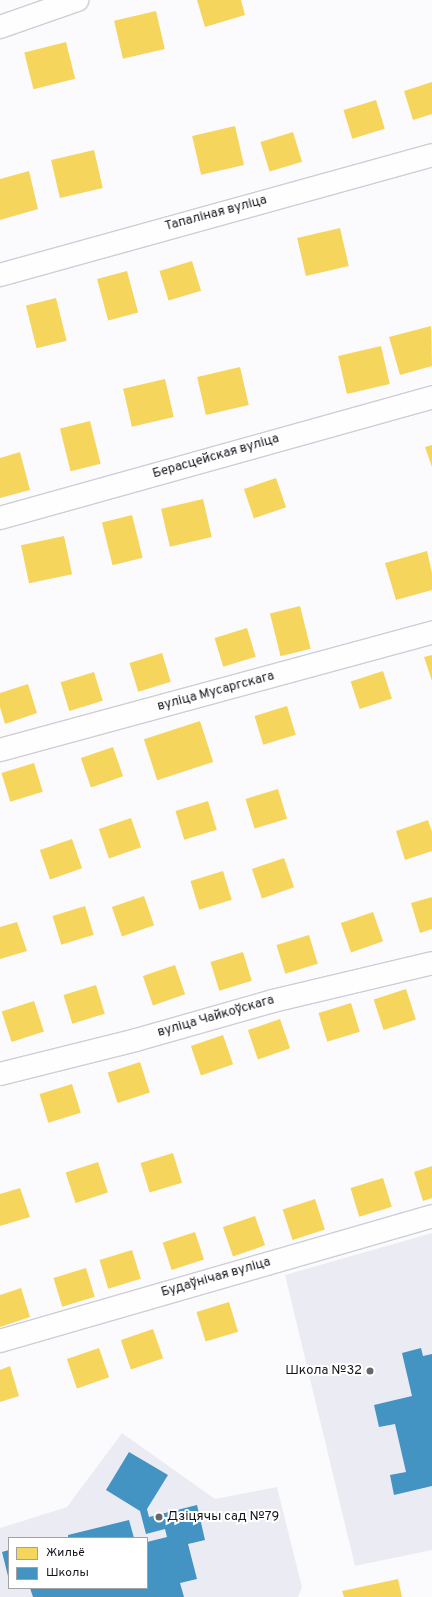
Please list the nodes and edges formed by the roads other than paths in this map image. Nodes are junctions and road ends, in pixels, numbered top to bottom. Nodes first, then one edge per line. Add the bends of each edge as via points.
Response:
1 (77, 0) edge
2 (0, 26) edge
3 (432, 155) edge
4 (0, 275) edge
5 (432, 397) edge
6 (0, 518) edge
7 (432, 633) edge
8 (0, 750) edge
9 (432, 963) edge
10 (0, 1074) edge
11 (432, 1216) edge
12 (0, 1341) edge

1 - 2 street
3 - 4 street, Тапаліная вуліца
5 - 6 street, Берасцейская вуліца
7 - 8 street, вуліца Мусаргскага
9 - 10 street, вуліца Чайкоўскага via 273,1001 136,1040
11 - 12 street, Будаўнічая вуліца

